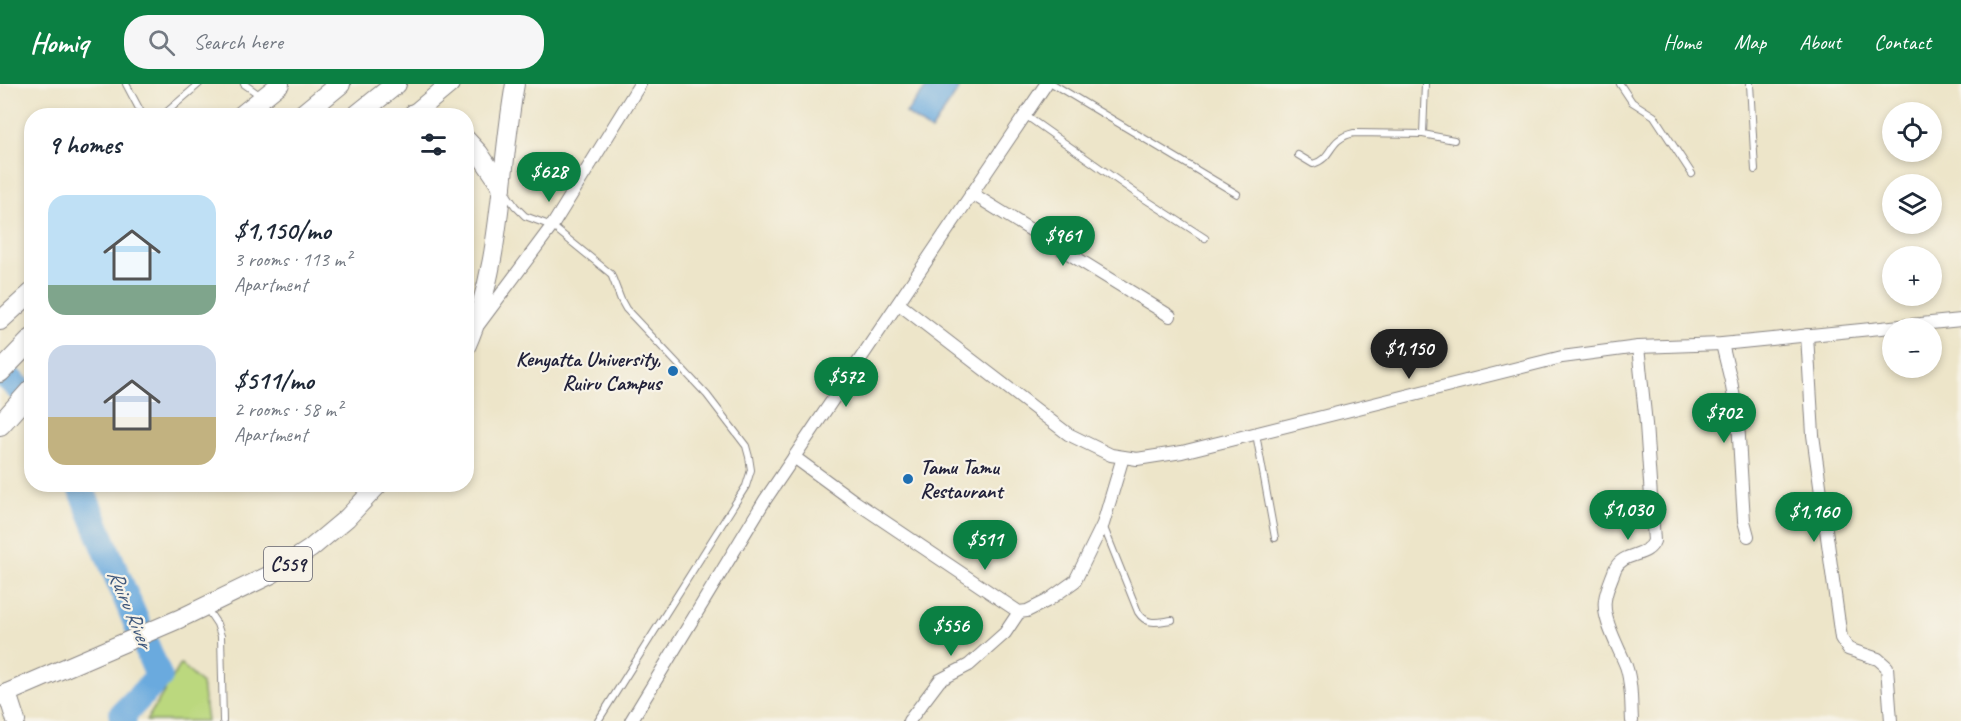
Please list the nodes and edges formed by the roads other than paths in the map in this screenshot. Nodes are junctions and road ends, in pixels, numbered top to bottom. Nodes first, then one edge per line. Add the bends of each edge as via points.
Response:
1 (126, 84) edge
2 (199, 84) edge
3 (244, 84) edge
4 (280, 84) edge
5 (340, 84) edge
6 (396, 84) edge
7 (450, 84) edge
8 (515, 84) edge
9 (640, 84) edge
10 (1046, 84) edge
11 (1053, 84) edge
12 (1425, 84) edge
13 (1620, 84) edge
14 (1750, 84) edge
15 (263, 98) junction
16 (139, 108) edge
17 (171, 108) edge
18 (250, 108) edge
19 (311, 108) edge
20 (366, 108) edge
21 (424, 108) edge
22 (1024, 114) junction
23 (1423, 135) junction
24 (1454, 140) dead end
25 (474, 148) edge
26 (1298, 155) dead end
27 (1755, 170) dead end
28 (1692, 174) dead end
29 (502, 187) junction
30 (971, 193) junction
31 (1237, 194) dead end
32 (552, 226) junction
33 (1205, 238) dead end
34 (24, 299) edge
35 (899, 304) junction
36 (1170, 316) dead end
37 (1961, 320) edge
38 (0, 321) edge
39 (474, 329) edge
40 (474, 334) edge
41 (1807, 335) junction
42 (1722, 344) junction
43 (24, 347) edge
44 (1638, 347) junction
45 (0, 372) edge
46 (24, 398) edge
47 (4, 420) edge
48 (1256, 434) junction
49 (794, 457) junction
50 (1123, 457) junction
51 (371, 492) edge
52 (1103, 524) junction
53 (1748, 536) dead end
54 (1275, 538) dead end
55 (206, 606) junction
56 (1019, 612) junction
57 (1172, 620) dead end
58 (4, 695) edge
59 (16, 721) edge
60 (223, 721) edge
61 (598, 721) edge
62 (631, 721) edge
63 (909, 721) edge
64 (1632, 721) edge
65 (1891, 721) edge

1 - 16 lane
2 - 17 lane
3 - 15 lane
4 - 15 main road
5 - 19 highway
6 - 20 highway
7 - 21 main road
8 - 29 main road
9 - 32 street
10 - 22 street
11 - 31 lane
12 - 23 lane
13 - 28 lane via 1632,102 1654,116
14 - 27 lane
15 - 18 main road
22 - 30 street
22 - 33 lane
23 - 24 lane
23 - 26 lane via 1354,133 1343,135 1320,162 1313,164
25 - 29 main road
29 - 32 lane via 525,216
29 - 39 main road via 491,270
30 - 35 street
30 - 36 street
32 - 40 street
32 - 61 lane via 611,274 626,309 732,426 746,446 751,470 746,486
34 - 38 main road
35 - 49 street
35 - 50 street via 1068,434
37 - 41 street
41 - 42 street
41 - 65 street via 1814,435 1841,638 1848,649 1878,659 1887,667
42 - 44 street
42 - 53 street via 1738,421
43 - 45 highway
44 - 48 street via 1562,357
44 - 64 street via 1654,541 1647,551 1631,555 1616,566 1605,600 1626,667
46 - 47 highway
48 - 50 street via 1182,452 1137,459
48 - 54 lane
49 - 56 street
49 - 62 street
50 - 52 street
51 - 55 main road, C559 via 310,549 273,574
52 - 56 street via 1075,581 1047,601
52 - 57 lane via 1143,620
55 - 58 main road, C559
55 - 60 lane via 221,636
56 - 63 street via 1005,633 969,665 940,680
58 - 59 main road

